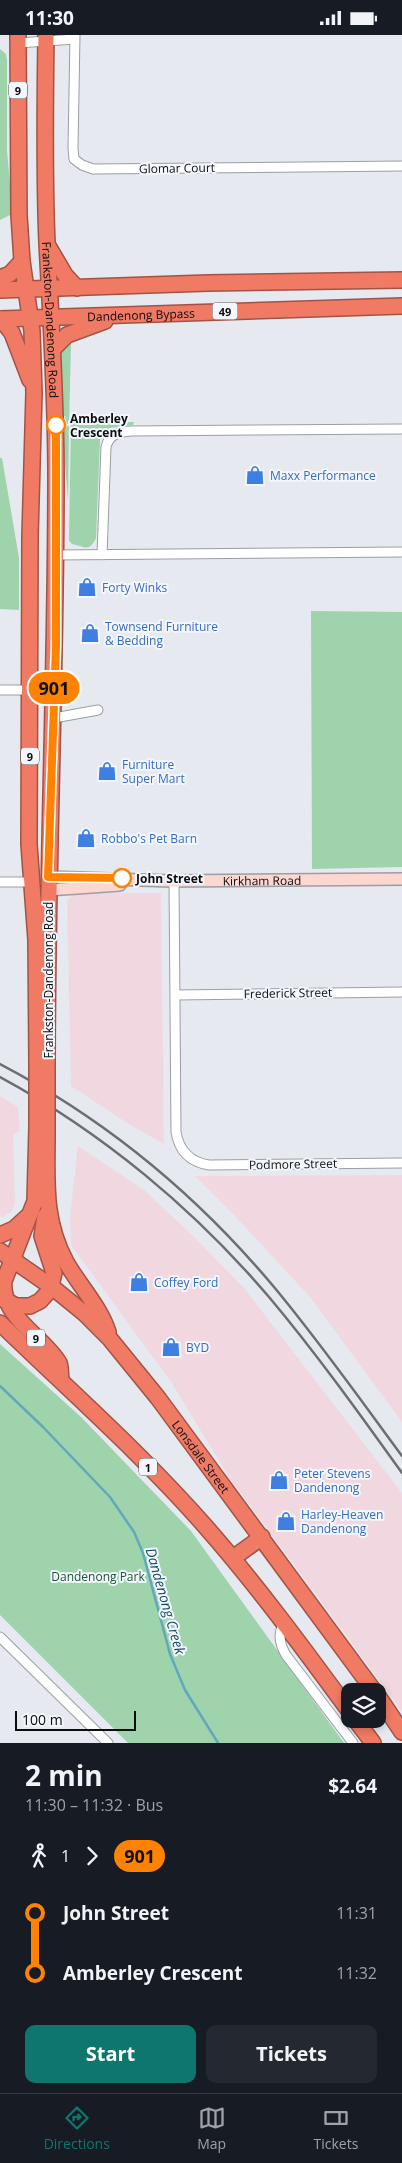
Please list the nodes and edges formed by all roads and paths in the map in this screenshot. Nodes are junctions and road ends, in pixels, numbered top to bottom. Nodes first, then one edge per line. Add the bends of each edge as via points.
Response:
1 (45, 37) edge
2 (75, 37) edge
3 (22, 38) edge
4 (402, 166) edge
5 (47, 244) junction
6 (22, 261) junction
7 (0, 278) edge
8 (402, 280) edge
9 (77, 288) junction
10 (26, 289) junction
11 (50, 289) junction
12 (0, 290) edge
13 (402, 307) edge
14 (116, 317) junction
15 (0, 319) edge
16 (30, 319) junction
17 (52, 319) junction
18 (53, 349) junction
19 (34, 393) junction
20 (402, 429) edge
21 (402, 552) edge
22 (30, 555) junction
23 (56, 555) junction
24 (102, 555) junction
25 (0, 690) edge
26 (30, 691) junction
27 (54, 691) junction
28 (98, 710) dead end
29 (54, 718) junction
30 (402, 879) edge
31 (172, 881) junction
32 (0, 882) edge
33 (31, 882) junction
34 (48, 883) junction
35 (402, 992) edge
36 (174, 995) junction
37 (42, 1065) junction
38 (42, 1130) junction
39 (402, 1163) edge
40 (47, 1202) junction
41 (32, 1212) junction
42 (0, 1235) edge
43 (0, 1251) edge
44 (13, 1259) junction
45 (52, 1287) junction
46 (2, 1299) edge
47 (0, 1323) edge
48 (110, 1339) junction
49 (60, 1379) junction
50 (262, 1537) junction
51 (233, 1558) junction
52 (284, 1622) junction
53 (0, 1637) edge
54 (368, 1683) edge
55 (341, 1700) edge
56 (386, 1708) edge
57 (362, 1728) edge
58 (402, 1732) edge
59 (108, 1743) edge
60 (353, 1743) edge
61 (373, 1743) edge

1 - 2 street
1 - 3 street
1 - 3 street
1 - 5 highway, Frankston-Dandenong Road / 9
2 - 4 street, Glomar Court via 73,148 74,159 82,165 93,169
3 - 6 highway, Frankston-Dandenong Road / 9 via 18,184
5 - 9 highway via 65,275
5 - 11 highway, Frankston-Dandenong Road / 9
6 - 7 highway
6 - 10 highway, Frankston-Dandenong Road / 9
8 - 9 highway
9 - 11 highway
10 - 11 highway
10 - 12 highway
10 - 16 highway, Frankston-Dandenong Road / 9
11 - 17 highway, Frankston-Dandenong Road / 9
13 - 14 highway, Dandenong Bypass / 49 via 214,311
14 - 17 highway, Dandenong Bypass / 49
14 - 18 highway via 67,335
15 - 16 highway, Dandenong Bypass / 49
15 - 19 highway via 12,333
16 - 17 highway, Dandenong Bypass / 49
16 - 19 highway, Frankston-Dandenong Road / 9
17 - 18 highway, Frankston-Dandenong Road / 9
18 - 23 highway, Frankston-Dandenong Road / 9
19 - 22 highway, Frankston-Dandenong Road / 9
20 - 24 street via 118,433 106,447
21 - 24 street
22 - 23 highway
22 - 26 highway, Frankston-Dandenong Road / 9
23 - 24 street
23 - 27 highway, Frankston-Dandenong Road / 9
25 - 26 street
26 - 27 highway
26 - 33 highway, Frankston-Dandenong Road / 9
27 - 29 highway, Frankston-Dandenong Road / 9
28 - 29 street
29 - 34 highway, Frankston-Dandenong Road / 9
30 - 31 street, Kirkham Road
31 - 34 street, Kirkham Road
31 - 36 street
32 - 33 street, Kirkham Road
33 - 34 highway, Kirkham Road
33 - 37 highway, Frankston-Dandenong Road / 9
34 - 37 highway, Frankston-Dandenong Road / 9
35 - 36 street, Frederick Street
36 - 39 street, Podmore Street via 176,1132 179,1146 187,1156 209,1165
37 - 38 highway, Frankston-Dandenong Road / 9, bridge
38 - 40 highway, Frankston-Dandenong Road / 9
38 - 41 highway, Frankston-Dandenong Road / 9
40 - 45 highway via 42,1233 54,1271
40 - 48 highway, Frankston-Dandenong Road / 9 via 50,1225 59,1248 104,1320
41 - 42 highway via 18,1227
41 - 44 highway, Frankston-Dandenong Road / 9
43 - 44 highway, Lonsdale Street
44 - 45 highway, Lonsdale Street
44 - 46 highway, 9 via 3,1284
45 - 46 highway via 34,1305 18,1306
45 - 48 highway, Lonsdale Street
46 - 49 highway, 9 via 60,1364
47 - 49 highway, 1
48 - 50 highway, Lonsdale Street
49 - 51 highway, 1 via 173,1492
50 - 51 highway
50 - 54 highway, Lonsdale Street
51 - 52 highway, 1
52 - 55 highway, 1
52 - 60 street via 279,1631 279,1642 286,1655
53 - 59 street
56 - 58 highway
57 - 61 highway

